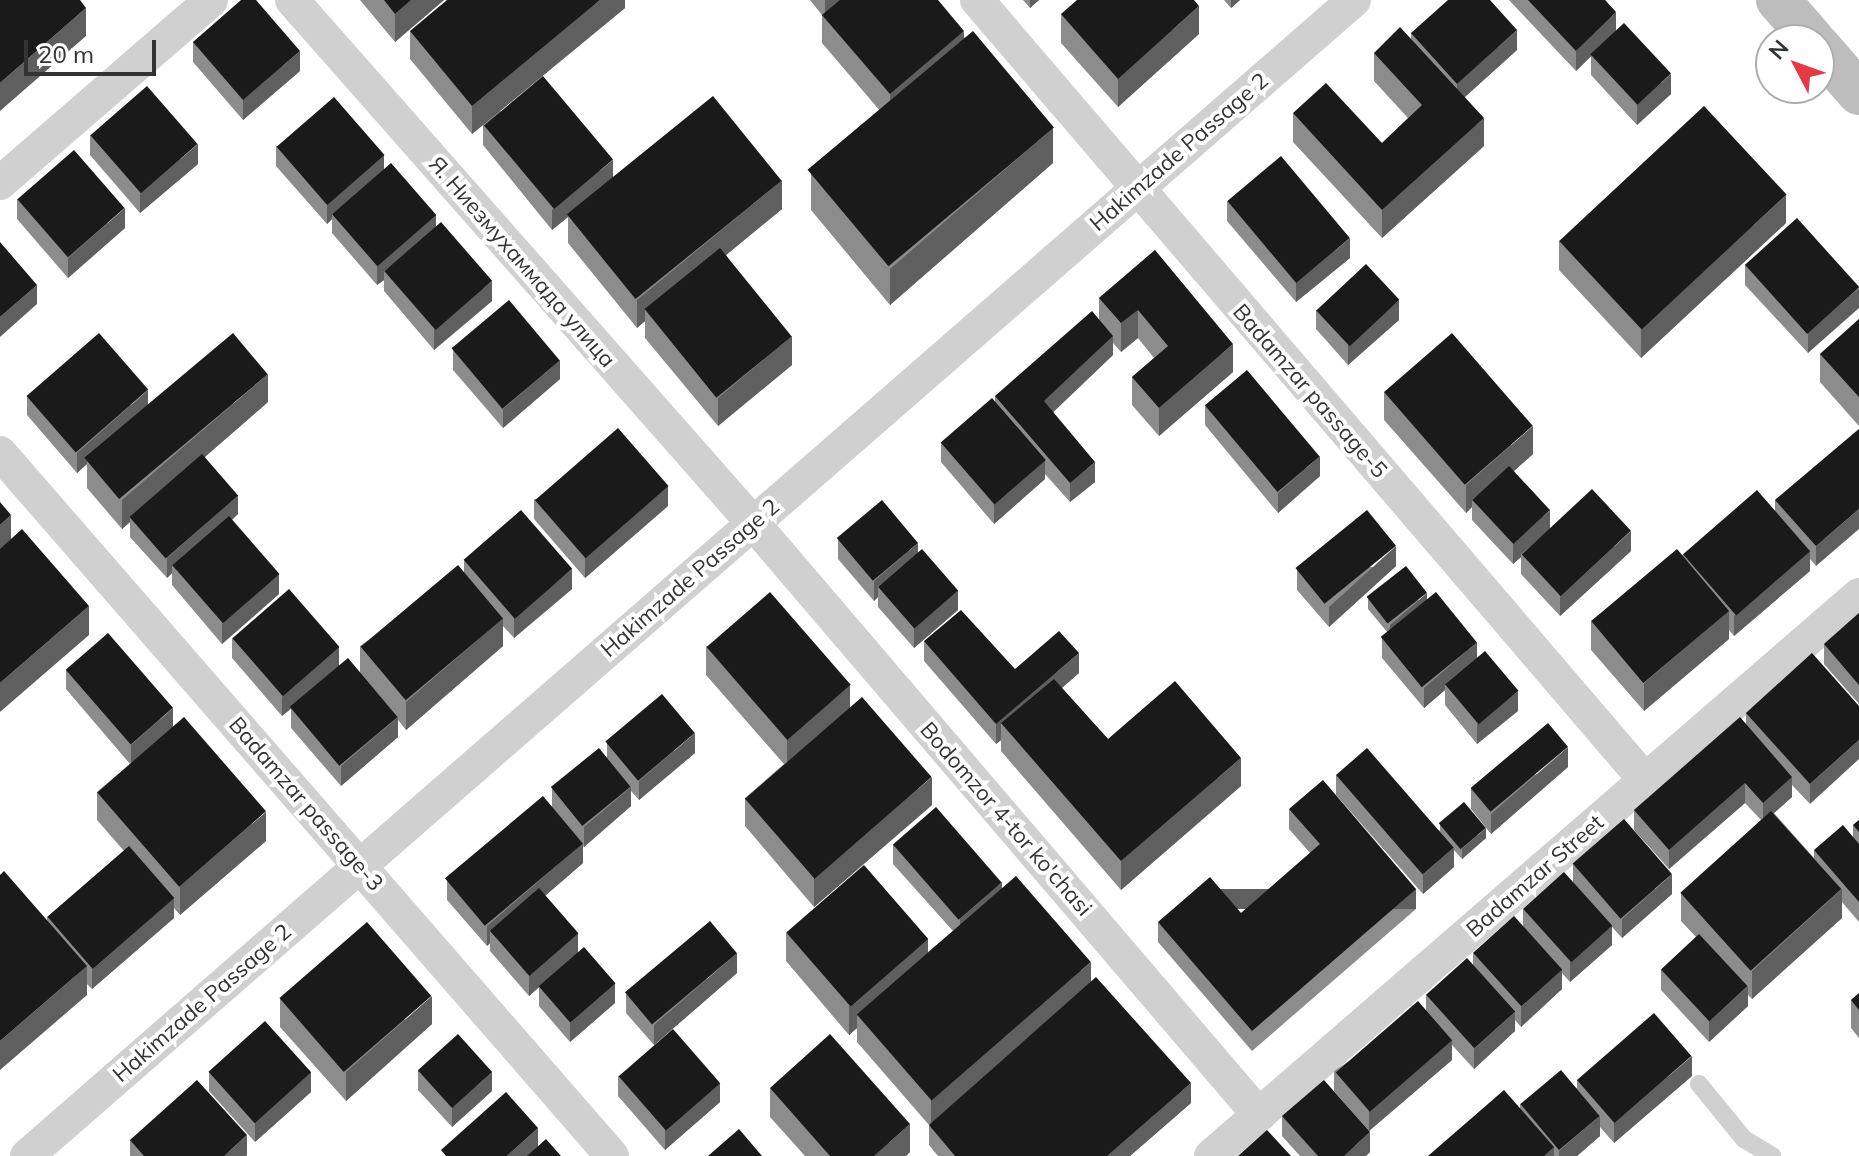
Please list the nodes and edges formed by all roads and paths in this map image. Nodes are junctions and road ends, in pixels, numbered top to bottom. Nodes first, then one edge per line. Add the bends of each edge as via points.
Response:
1 (211, 0) edge
2 (292, 0) edge
3 (977, 0) edge
4 (1354, 0) edge
5 (1778, 0) edge
6 (1799, 24) edge
7 (1835, 65) edge
8 (1859, 93) edge
9 (0, 183) edge
10 (1137, 189) junction
11 (0, 453) edge
12 (753, 523) junction
13 (1859, 595) edge
14 (1645, 780) junction
15 (360, 866) junction
16 (1699, 1084) dead end
17 (1259, 1115) junction
18 (27, 1156) edge
19 (612, 1156) edge
20 (1211, 1156) edge
21 (1772, 1156) edge

1 - 9 street
2 - 12 street, Я. Ниезмухаммада улица
3 - 10 street, Badamzar passage-5
4 - 10 street, Hakimzade Passage 2
5 - 6 street
7 - 8 street
10 - 12 street, Hakimzade Passage 2
10 - 14 street, Badamzar passage-5
11 - 15 street, Badamzar passage-3
12 - 15 street, Hakimzade Passage 2
12 - 17 street, Bodomzor 4-tor ko'chasi
13 - 14 street, Badamzar Street
14 - 17 street, Badamzar Street
15 - 18 street, Hakimzade Passage 2
15 - 19 street, Badamzar passage-3
16 - 21 lane via 1744,1139
17 - 20 street, Badamzar Street

